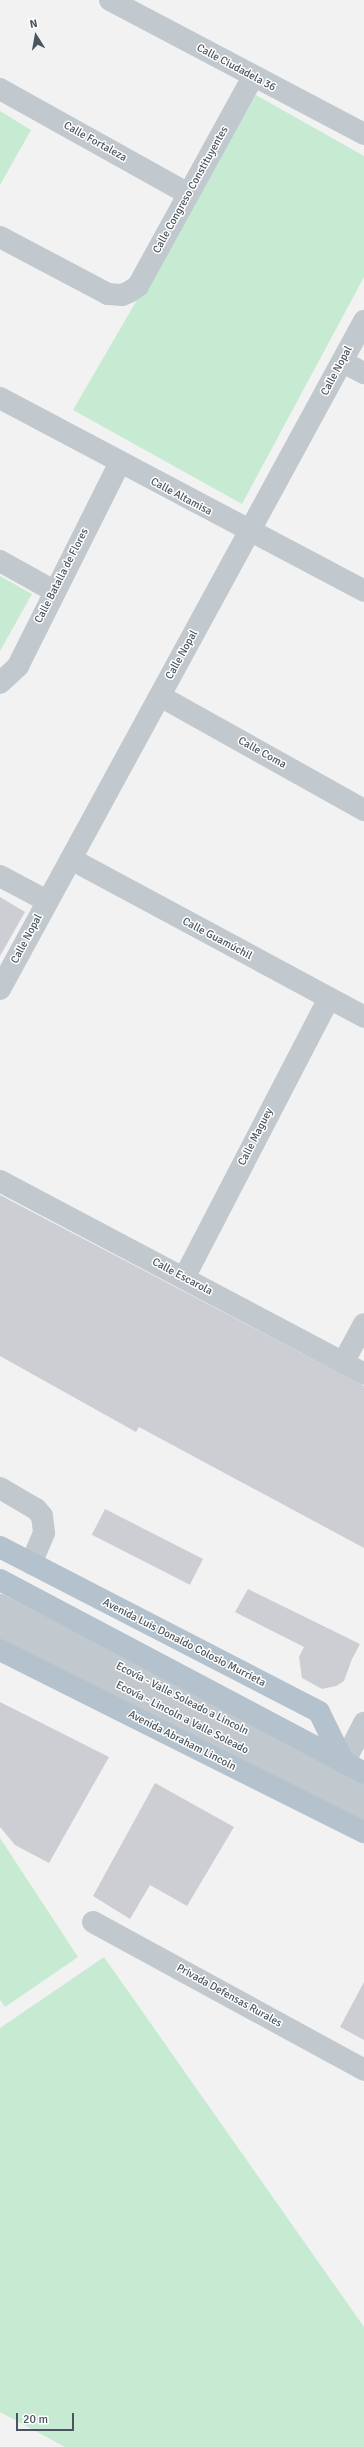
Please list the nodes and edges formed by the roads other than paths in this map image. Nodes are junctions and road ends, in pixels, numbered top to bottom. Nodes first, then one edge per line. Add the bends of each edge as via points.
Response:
1 (110, 0) edge
2 (253, 77) junction
3 (0, 89) edge
4 (364, 134) edge
5 (189, 194) junction
6 (0, 237) edge
7 (364, 320) edge
8 (342, 362) junction
9 (364, 373) edge
10 (0, 398) edge
11 (119, 464) junction
12 (249, 532) junction
13 (0, 561) edge
14 (54, 591) junction
15 (364, 592) edge
16 (0, 683) edge
17 (160, 696) junction
18 (364, 810) edge
19 (71, 859) junction
20 (0, 876) edge
21 (47, 901) junction
22 (0, 989) edge
23 (329, 998) junction
24 (364, 1017) edge
25 (0, 1181) edge
26 (184, 1278) junction
27 (364, 1324) edge
28 (343, 1363) junction
29 (364, 1374) edge
30 (0, 1488) edge
31 (0, 1547) edge
32 (30, 1563) junction
33 (0, 1580) edge
34 (72, 1585) junction
35 (0, 1605) edge
36 (0, 1626) edge
37 (108, 1637) junction
38 (0, 1650) edge
39 (364, 1724) edge
40 (344, 1763) junction
41 (364, 1773) edge
42 (364, 1793) edge
43 (364, 1810) edge
44 (364, 1832) edge
45 (93, 1922) dead end
46 (364, 2070) edge

1 - 2 street, Calle Ciudadela 36
2 - 4 street, Calle Ciudadela 36
2 - 5 street, Calle Congreso Constituyentes
3 - 5 street, Calle Fortaleza
5 - 6 street, Calle Congreso Constituyentes via 138,286 122,295 108,294
7 - 8 street, Calle Nopal
8 - 9 street
8 - 12 street, Calle Nopal
10 - 11 street, Calle Altamisa
11 - 12 street, Calle Altamisa
11 - 14 street, Calle Batalla de Flores
12 - 15 street, Calle Altamisa
12 - 17 street, Calle Nopal
13 - 14 street
14 - 16 street, Calle Batalla de Flores via 18,666
17 - 18 street, Calle Coma
17 - 19 street, Calle Nopal
19 - 21 street, Calle Nopal
19 - 23 street, Calle Guamúchil via 194,928
20 - 21 street
21 - 22 street, Calle Nopal
23 - 24 street, Calle Guamúchil
23 - 26 street, Calle Maguey
25 - 26 street, Calle Escarola
26 - 28 street, Calle Escarola
27 - 28 street
28 - 29 street, Calle Escarola
30 - 32 street via 36,1509 42,1516 44,1533
31 - 32 main road, Avenida Luis Donaldo Colosio Murrieta
32 - 34 main road, Avenida Luis Donaldo Colosio Murrieta
33 - 37 main road
34 - 37 main road
34 - 40 main road, Avenida Luis Donaldo Colosio Murrieta via 319,1712
35 - 42 street, Ecovía - Valle Soleado a Lincoln
36 - 43 street, Ecovía - Lincoln a Valle Soleado
37 - 40 main road
38 - 44 main road, Avenida Abraham Lincoln
39 - 40 street
40 - 41 main road
45 - 46 street, Privada Defensas Rurales

